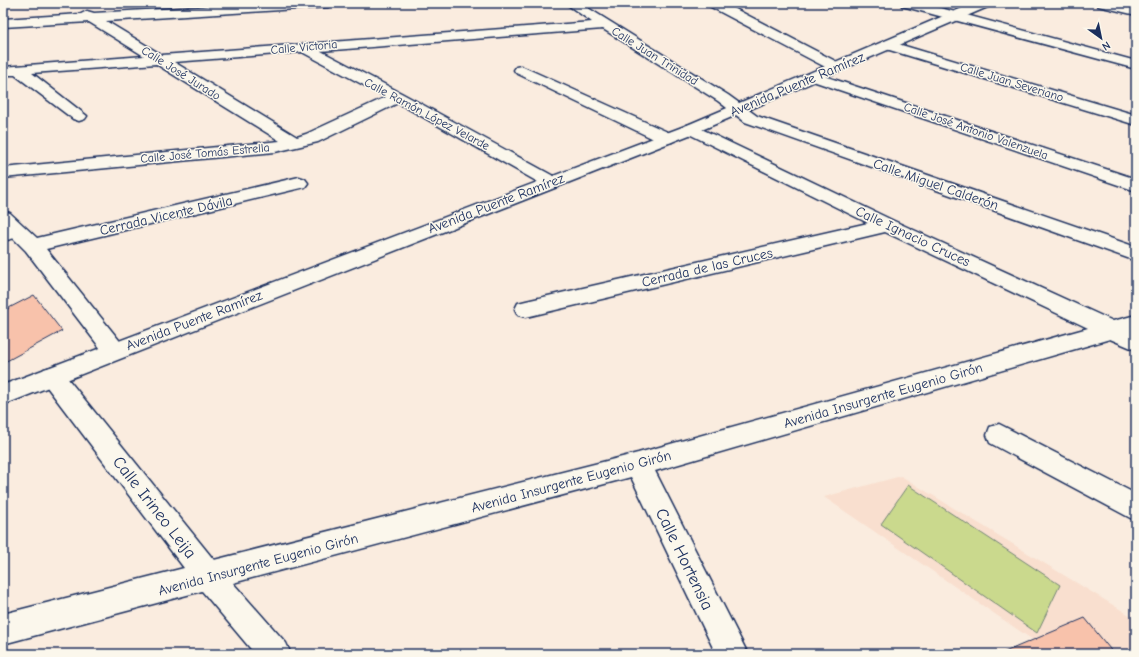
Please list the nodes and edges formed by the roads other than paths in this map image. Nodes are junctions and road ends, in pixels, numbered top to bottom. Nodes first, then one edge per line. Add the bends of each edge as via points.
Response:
1 (66, 3) edge
2 (328, 3) edge
3 (571, 3) edge
4 (714, 3) edge
5 (907, 3) edge
6 (985, 3) edge
7 (1103, 3) edge
8 (1136, 11) edge
9 (956, 16) junction
10 (90, 17) junction
11 (3, 22) edge
12 (605, 25) junction
13 (888, 45) junction
14 (302, 47) junction
15 (158, 60) junction
16 (1136, 65) edge
17 (836, 67) junction
18 (10, 70) edge
19 (521, 70) dead end
20 (815, 77) junction
21 (398, 97) junction
22 (738, 110) junction
23 (79, 116) dead end
24 (1136, 120) edge
25 (691, 129) junction
26 (666, 138) junction
27 (296, 143) junction
28 (3, 173) edge
29 (551, 182) junction
30 (299, 183) dead end
31 (1136, 185) edge
32 (3, 217) edge
33 (887, 225) junction
34 (19, 239) edge
35 (1136, 254) edge
36 (526, 309) dead end
37 (1124, 326) edge
38 (1136, 341) edge
39 (115, 351) junction
40 (52, 376) junction
41 (3, 395) edge
42 (999, 435) dead end
43 (638, 464) junction
44 (1136, 508) edge
45 (209, 577) junction
46 (3, 629) edge
47 (275, 654) edge
48 (732, 654) edge

1 - 10 street, Calle José Jurado
2 - 10 street
3 - 12 street, Calle Juan Trinidad
4 - 17 street
5 - 9 street
6 - 9 street, Avenida Puente Ramírez
7 - 8 street
9 - 13 street, Avenida Puente Ramírez
9 - 16 street
10 - 11 street
10 - 15 street, Calle José Jurado
12 - 14 street, Calle Victoria
12 - 22 street, Calle Juan Trinidad
13 - 17 street, Avenida Puente Ramírez
13 - 24 street, Calle Juan Severiano
14 - 15 street, Calle Victoria
14 - 21 street, Calle Ramón López Velarde
15 - 18 street, Calle Victoria
15 - 27 street, Calle José Jurado
17 - 20 street, Avenida Puente Ramírez
18 - 23 street
19 - 26 street
20 - 22 street, Avenida Puente Ramírez
20 - 31 street, Calle José Antonio Valenzuela
21 - 27 street, Calle José Tomás Estrella via 312,138
21 - 29 street, Calle Ramón López Velarde
22 - 25 street, Avenida Puente Ramírez
22 - 35 street, Calle Miguel Calderón via 750,119
25 - 26 street, Avenida Puente Ramírez
25 - 33 street, Calle Ignacio Cruces
26 - 29 street, Avenida Puente Ramírez
27 - 28 street, Calle José Tomás Estrella
29 - 39 street, Avenida Puente Ramírez
30 - 34 street, Cerrada Vicente Dávila
32 - 34 street
33 - 36 street, Cerrada de las Cruces
33 - 37 street, Calle Ignacio Cruces
34 - 39 street
37 - 38 street, Calle Ignacio Cruces
37 - 43 street, Avenida Insurgente Eugenio Girón
39 - 40 street, Avenida Puente Ramírez
40 - 41 street, Avenida Puente Ramírez
40 - 45 street, Calle Irineo Leija
42 - 44 street
43 - 45 street, Avenida Insurgente Eugenio Girón
43 - 48 street, Calle Hortensia
45 - 46 street, Avenida Insurgente Eugenio Girón
45 - 47 street, Calle Irineo Leija

